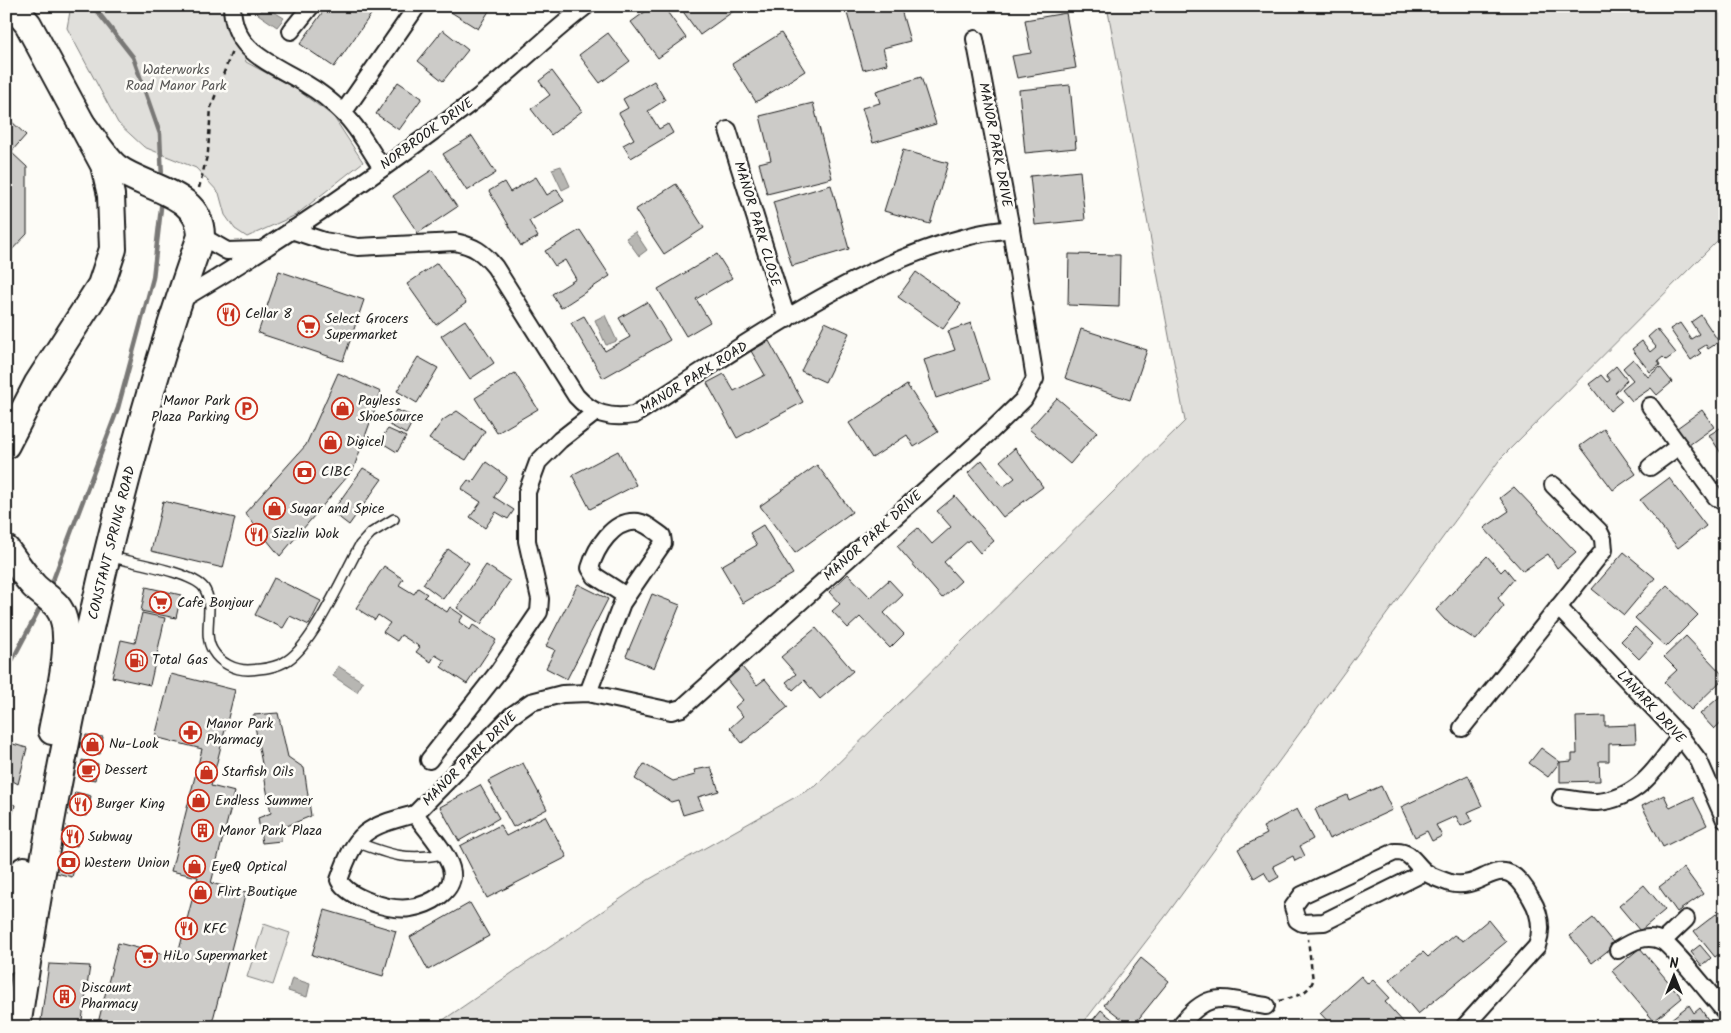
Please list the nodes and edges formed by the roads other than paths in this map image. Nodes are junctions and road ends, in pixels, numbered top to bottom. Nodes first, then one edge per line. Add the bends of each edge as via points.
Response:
1 (13, 6) edge
2 (232, 6) edge
3 (311, 6) edge
4 (417, 6) edge
5 (586, 6) edge
6 (291, 31) dead end
7 (975, 39) dead end
8 (343, 113) junction
9 (82, 122) junction
10 (728, 130) dead end
11 (382, 168) junction
12 (163, 192) junction
13 (1011, 229) junction
14 (291, 230) junction
15 (201, 236) junction
16 (113, 249) junction
17 (259, 250) junction
18 (179, 301) junction
19 (787, 319) junction
20 (147, 404) junction
21 (1650, 406) dead end
22 (596, 412) junction
23 (6, 444) edge
24 (1679, 446) junction
25 (1650, 467) dead end
26 (1553, 485) dead end
27 (1725, 503) edge
28 (394, 519) dead end
29 (7, 552) edge
30 (108, 556) junction
31 (626, 596) junction
32 (47, 598) junction
33 (1558, 607) junction
34 (588, 693) junction
35 (1462, 728) dead end
36 (1680, 736) junction
37 (429, 760) dead end
38 (1561, 798) dead end
39 (415, 814) junction
40 (1725, 820) edge
41 (356, 842) junction
42 (443, 854) junction
43 (1425, 872) junction
44 (1686, 919) dead end
45 (1663, 941) junction
46 (1618, 950) dead end
47 (6, 960) edge
48 (1266, 1006) road end
49 (1725, 1012) edge
50 (18, 1027) edge
51 (1179, 1027) edge
52 (1464, 1027) edge

1 - 9 main road via 28,24
2 - 8 street via 232,18 241,39 253,54 308,85
3 - 6 street
4 - 8 street
5 - 11 street, NORBROOK DRIVE via 469,105
7 - 13 street, MANOR PARK DRIVE
8 - 11 street
9 - 12 main road via 116,167
9 - 16 main road via 104,164 108,179
10 - 19 street, MANOR PARK CLOSE
11 - 14 street, NORBROOK DRIVE
12 - 15 main road via 201,225
12 - 16 main road via 132,184
13 - 19 street, MANOR PARK ROAD via 971,235 935,246 868,274
13 - 34 street, MANOR PARK DRIVE via 1036,379 1024,399 682,708 671,711
14 - 17 street, NORBROOK DRIVE
14 - 22 street, MANOR PARK ROAD via 324,241 358,247 455,242 471,245 484,253 495,267 576,396
15 - 17 street via 227,251
15 - 18 main road, CONSTANT SPRING ROAD
16 - 23 main road via 101,285 38,384
17 - 18 street, NORBROOK DRIVE
18 - 20 main road, CONSTANT SPRING ROAD
19 - 22 street, MANOR PARK ROAD via 634,415 608,417
20 - 30 main road, CONSTANT SPRING ROAD
20 - 32 main road via 84,596 73,604
21 - 24 street
22 - 37 street via 538,462 527,492 527,541 540,598 540,612
24 - 25 street
24 - 27 street via 1716,497
26 - 33 street via 1599,531 1604,550
28 - 30 lane via 371,533 360,545 305,645 288,660 267,669 233,667 212,651 208,601 204,588 194,580
29 - 32 main road
30 - 50 main road, CONSTANT SPRING ROAD via 38,888
31 - 31 street via 595,576 590,568 593,557 615,529 624,522 640,522 662,536 663,543
31 - 34 street
32 - 47 main road via 67,643 65,663
33 - 35 street
33 - 36 street, LANARK DRIVE
34 - 39 street, MANOR PARK DRIVE via 562,694 531,702 511,716
36 - 38 street via 1653,774 1638,788 1621,797 1596,802
36 - 40 street, LANARK DRIVE via 1699,761
39 - 41 street via 376,824
39 - 42 street
41 - 42 lane via 404,857 420,859
41 - 42 street via 339,880 343,888 390,907 409,908 428,903 449,887 451,867
43 - 43 street via 1324,922 1306,924 1297,920 1294,914 1293,907 1302,896 1395,852 1408,854
43 - 52 street via 1453,884 1492,873 1511,874 1519,879 1537,908 1541,935 1537,946
44 - 45 street
45 - 46 street via 1644,938
45 - 49 street
48 - 51 street via 1225,999 1205,1001 1193,1009

